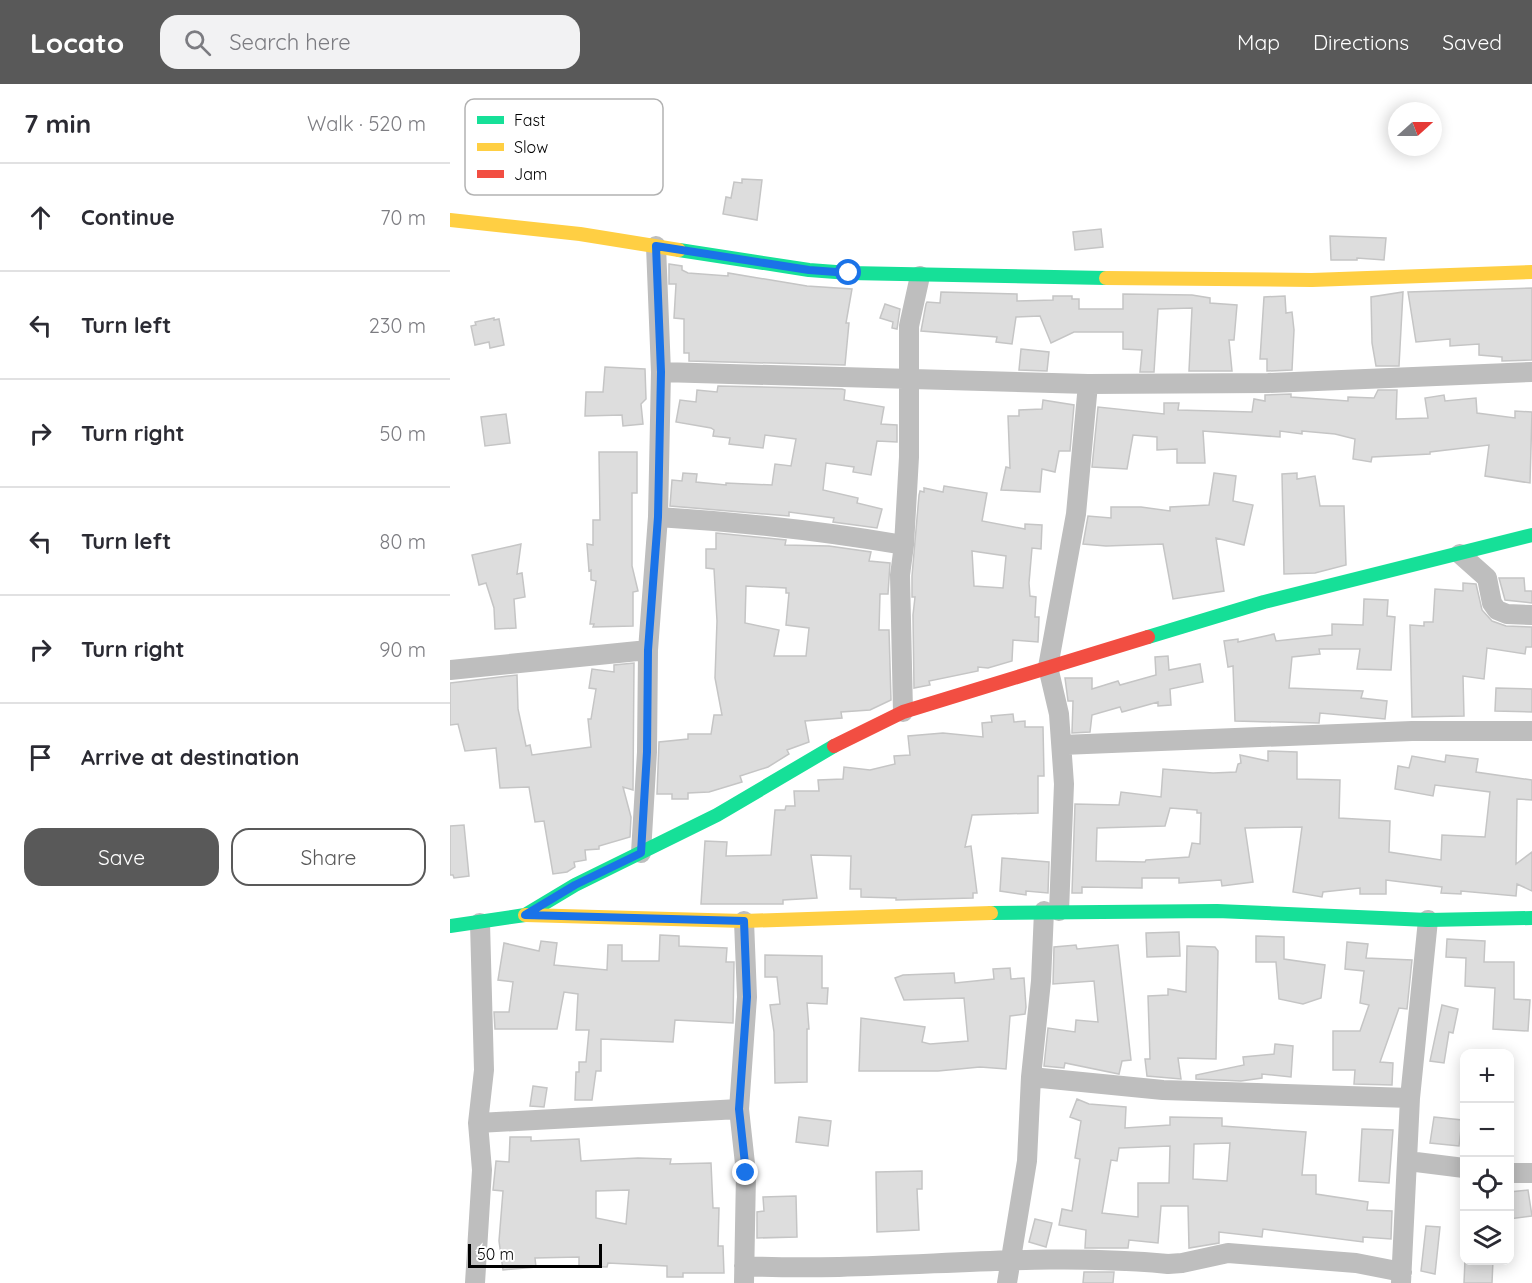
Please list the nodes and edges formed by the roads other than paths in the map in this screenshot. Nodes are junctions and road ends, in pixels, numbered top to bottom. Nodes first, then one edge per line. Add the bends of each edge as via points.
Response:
1 (450, 220) edge
2 (656, 246) junction
3 (1532, 272) edge
4 (920, 276) junction
5 (661, 372) junction
6 (1532, 372) edge
7 (909, 378) junction
8 (1088, 384) junction
9 (658, 517) junction
10 (1532, 535) edge
11 (904, 545) junction
12 (1460, 554) junction
13 (1532, 615) edge
14 (648, 650) junction
15 (1048, 667) junction
16 (450, 670) edge
17 (903, 712) junction
18 (1532, 731) edge
19 (1062, 745) junction
20 (641, 853) junction
21 (1051, 911) junction
22 (525, 915) junction
23 (1532, 918) edge
24 (1428, 920) junction
25 (744, 921) junction
26 (480, 923) junction
27 (450, 926) edge
28 (1031, 1077) junction
29 (1410, 1098) junction
30 (739, 1109) junction
31 (478, 1123) junction
32 (1408, 1161) junction
33 (1460, 1168) edge
34 (1514, 1173) edge
35 (1532, 1173) edge
36 (1011, 1258) junction
37 (744, 1275) edge
38 (1402, 1278) edge
39 (475, 1283) edge
40 (1007, 1283) edge

1 - 2 street via 483,221
2 - 4 street via 809,270
2 - 5 street
3 - 4 street via 1312,280
4 - 7 street via 909,326
5 - 7 street
5 - 9 street
6 - 8 street via 1268,383
7 - 8 street
7 - 11 street
8 - 15 street via 1076,514
9 - 11 street via 827,532
9 - 14 street
10 - 12 street
11 - 17 street via 900,575
12 - 13 street via 1487,578 1497,610
12 - 15 street via 1264,602
14 - 16 street
14 - 20 street
15 - 17 street
15 - 19 street
17 - 20 street via 849,737
18 - 19 street via 1412,731
19 - 21 street via 1064,784
20 - 22 street
21 - 24 street via 1217,911
21 - 25 street
21 - 28 street
22 - 25 street
22 - 26 street
23 - 24 street
24 - 29 street
25 - 30 street via 747,997
26 - 27 street
26 - 31 street via 484,1070
28 - 29 street via 1163,1090
28 - 36 street via 1028,1161
29 - 32 street
30 - 31 street
30 - 37 street via 746,1173
31 - 39 street via 482,1170
32 - 33 street
32 - 38 street
34 - 35 street
36 - 37 street
36 - 38 street via 1114,1258 1175,1264 1228,1253 1356,1263
36 - 40 street

